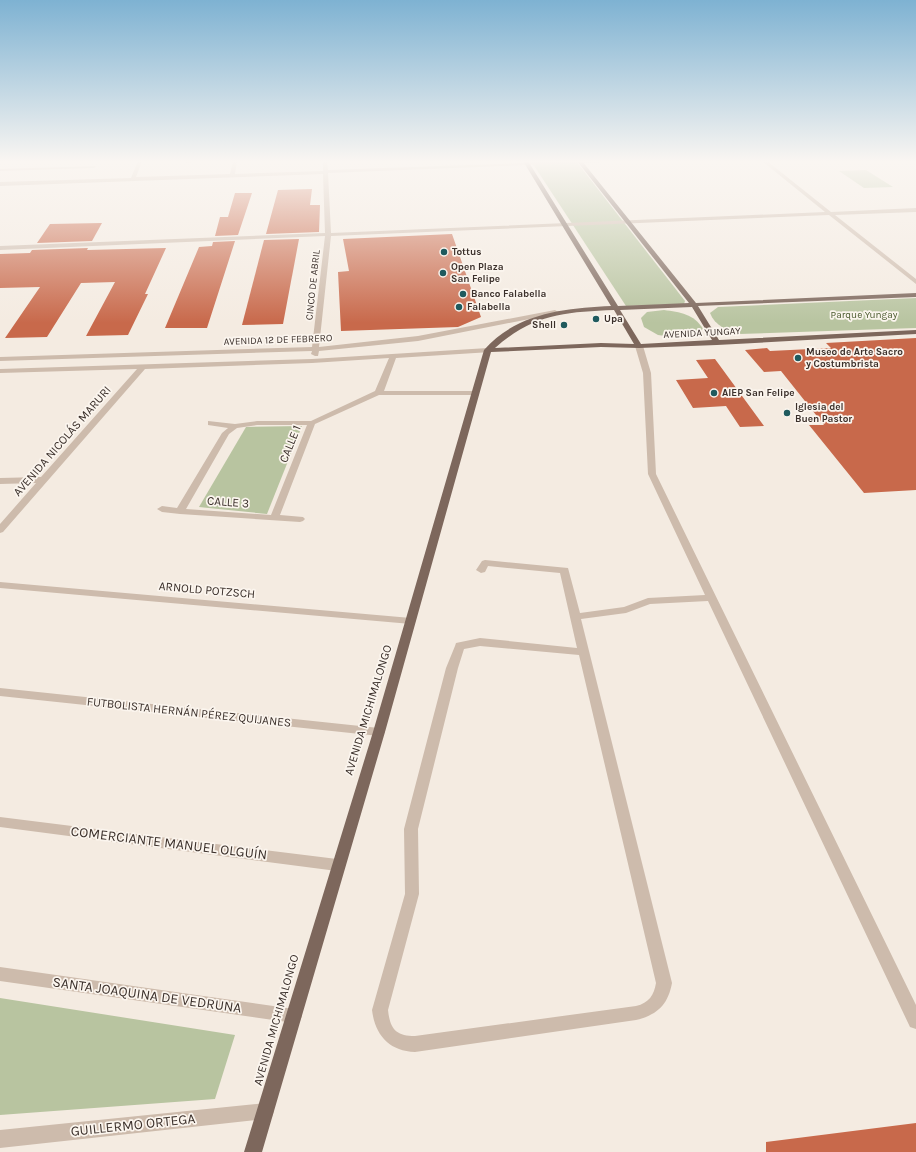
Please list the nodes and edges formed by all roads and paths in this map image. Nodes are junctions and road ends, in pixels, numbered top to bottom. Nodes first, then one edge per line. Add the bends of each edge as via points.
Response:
1 (327, 215) edge
2 (558, 215) edge
3 (622, 215) edge
4 (790, 215) edge
5 (832, 215) edge
6 (628, 222) junction
7 (564, 225) junction
8 (328, 234) junction
9 (0, 248) edge
10 (916, 282) edge
11 (916, 295) edge
12 (694, 305) junction
13 (616, 308) junction
14 (554, 312) junction
15 (916, 332) edge
16 (717, 343) junction
17 (639, 346) junction
18 (317, 349) junction
19 (488, 350) junction
20 (165, 354) junction
21 (128, 356) junction
22 (393, 356) junction
23 (0, 359) edge
24 (312, 361) junction
25 (141, 367) junction
26 (0, 371) edge
27 (378, 393) junction
28 (476, 393) junction
29 (312, 422) junction
30 (211, 423) dead end
31 (235, 426) junction
32 (45, 480) junction
33 (0, 481) edge
34 (162, 509) dead end
35 (180, 510) junction
36 (274, 518) junction
37 (300, 519) dead end
38 (0, 530) edge
39 (481, 570) dead end
40 (0, 585) edge
41 (712, 598) junction
42 (575, 617) junction
43 (411, 621) junction
44 (584, 652) junction
45 (0, 692) edge
46 (378, 732) junction
47 (0, 822) edge
48 (337, 865) junction
49 (0, 974) edge
50 (294, 1016) junction
51 (916, 1022) edge
52 (266, 1111) junction
53 (0, 1139) edge
54 (253, 1152) edge

1 - 8 street, CINCO DE ABRIL
2 - 7 main road
3 - 6 main road
4 - 6 street
5 - 10 street
6 - 7 street
6 - 12 main road
7 - 8 street
7 - 13 main road
8 - 9 street
8 - 18 street, CINCO DE ABRIL
11 - 12 main road
12 - 13 main road
12 - 16 main road
13 - 14 main road
13 - 17 main road
14 - 18 street, AVENIDA 12 DE FEBRERO via 508,319 432,336
14 - 19 main road via 516,327
15 - 16 main road, AVENIDA YUNGAY
16 - 17 main road, AVENIDA YUNGAY
17 - 19 main road, AVENIDA YUNGAY via 601,345
17 - 41 street via 647,373 652,474
18 - 20 street, AVENIDA 12 DE FEBRERO
18 - 24 street, CINCO DE ABRIL
19 - 22 street, AVENIDA 12 DE FEBRERO
19 - 28 main road, AVENIDA MICHIMALONGO
20 - 21 street, AVENIDA 12 DE FEBRERO
20 - 25 street, AVENIDA NICOLÁS MARURI
21 - 23 street, AVENIDA 12 DE FEBRERO
21 - 25 street
22 - 24 street, AVENIDA 12 DE FEBRERO
22 - 27 street
24 - 25 street, AVENIDA 12 DE FEBRERO
25 - 26 street, AVENIDA 12 DE FEBRERO
25 - 32 street, AVENIDA NICOLÁS MARURI
27 - 28 street
27 - 29 street, CALLE 1
28 - 43 main road, AVENIDA MICHIMALONGO
29 - 31 street
29 - 36 street, CALLE 1
30 - 31 street
31 - 35 street via 226,433
32 - 33 street
32 - 38 street, AVENIDA NICOLÁS MARURI
34 - 35 street
35 - 36 street, CALLE 3
36 - 37 street
39 - 42 street via 485,563 564,570
40 - 43 street, ARNOLD POTZSCH
41 - 42 street via 648,601 626,610
41 - 51 street
42 - 44 street
43 - 46 main road, AVENIDA MICHIMALONGO
44 - 44 street via 480,642 460,646 452,668 411,828 412,894 380,1010 384,1030 397,1042 415,1044 645,1011 658,1002 663,993 664,983
45 - 46 street, FUTBOLISTA HERNÁN PÉREZ QUIJANES
46 - 48 main road, AVENIDA MICHIMALONGO
47 - 48 street, COMERCIANTE MANUEL OLGUÍN
48 - 50 main road, AVENIDA MICHIMALONGO
49 - 50 street, SANTA JOAQUINA DE VEDRUNA
50 - 52 main road, AVENIDA MICHIMALONGO
52 - 53 street, GUILLERMO ORTEGA
52 - 54 main road, AVENIDA MICHIMALONGO

